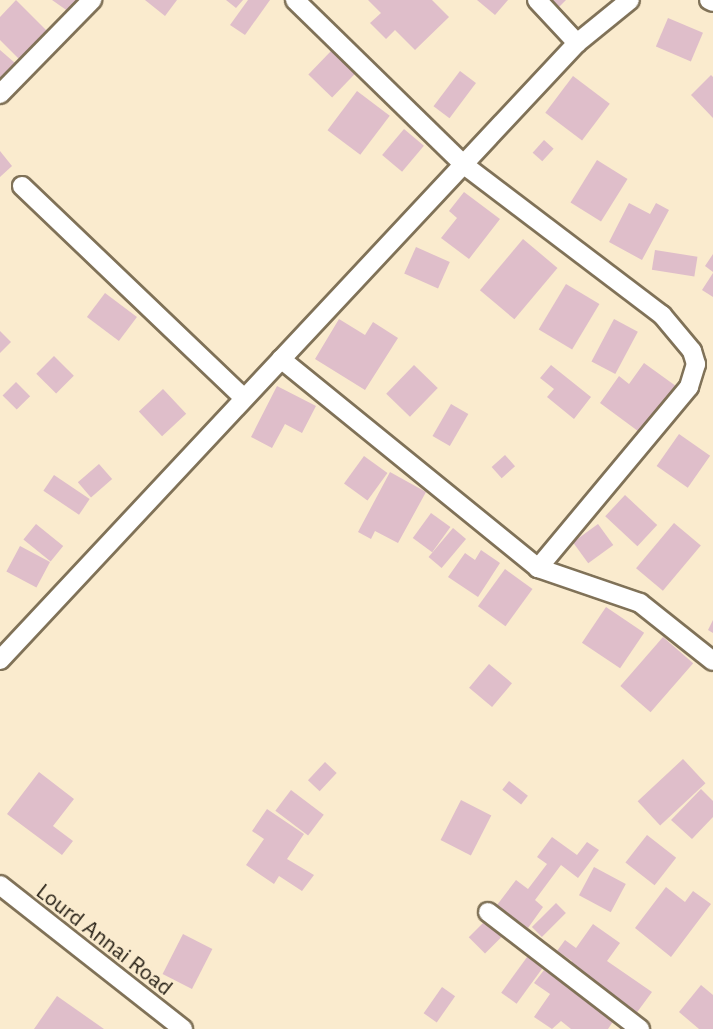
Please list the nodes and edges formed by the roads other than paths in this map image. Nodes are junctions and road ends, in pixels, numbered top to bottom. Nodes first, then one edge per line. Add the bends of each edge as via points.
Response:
1 (92, 0) edge
2 (295, 0) edge
3 (537, 0) edge
4 (630, 0) edge
5 (577, 43) junction
6 (0, 94) edge
7 (463, 164) junction
8 (22, 186) dead end
9 (281, 359) junction
10 (244, 398) junction
11 (538, 568) junction
12 (0, 660) edge
13 (713, 661) edge
14 (0, 885) edge
15 (488, 912) dead end
16 (183, 1029) edge
17 (640, 1029) edge

1 - 6 street
2 - 7 street
3 - 5 street
4 - 5 street
5 - 7 street
7 - 9 street
7 - 11 street via 662,315 684,338 696,364 689,387
8 - 10 street
9 - 10 street
9 - 11 street
10 - 12 street
11 - 13 street via 640,603
14 - 16 street, Lourd Annai Road
15 - 17 street

